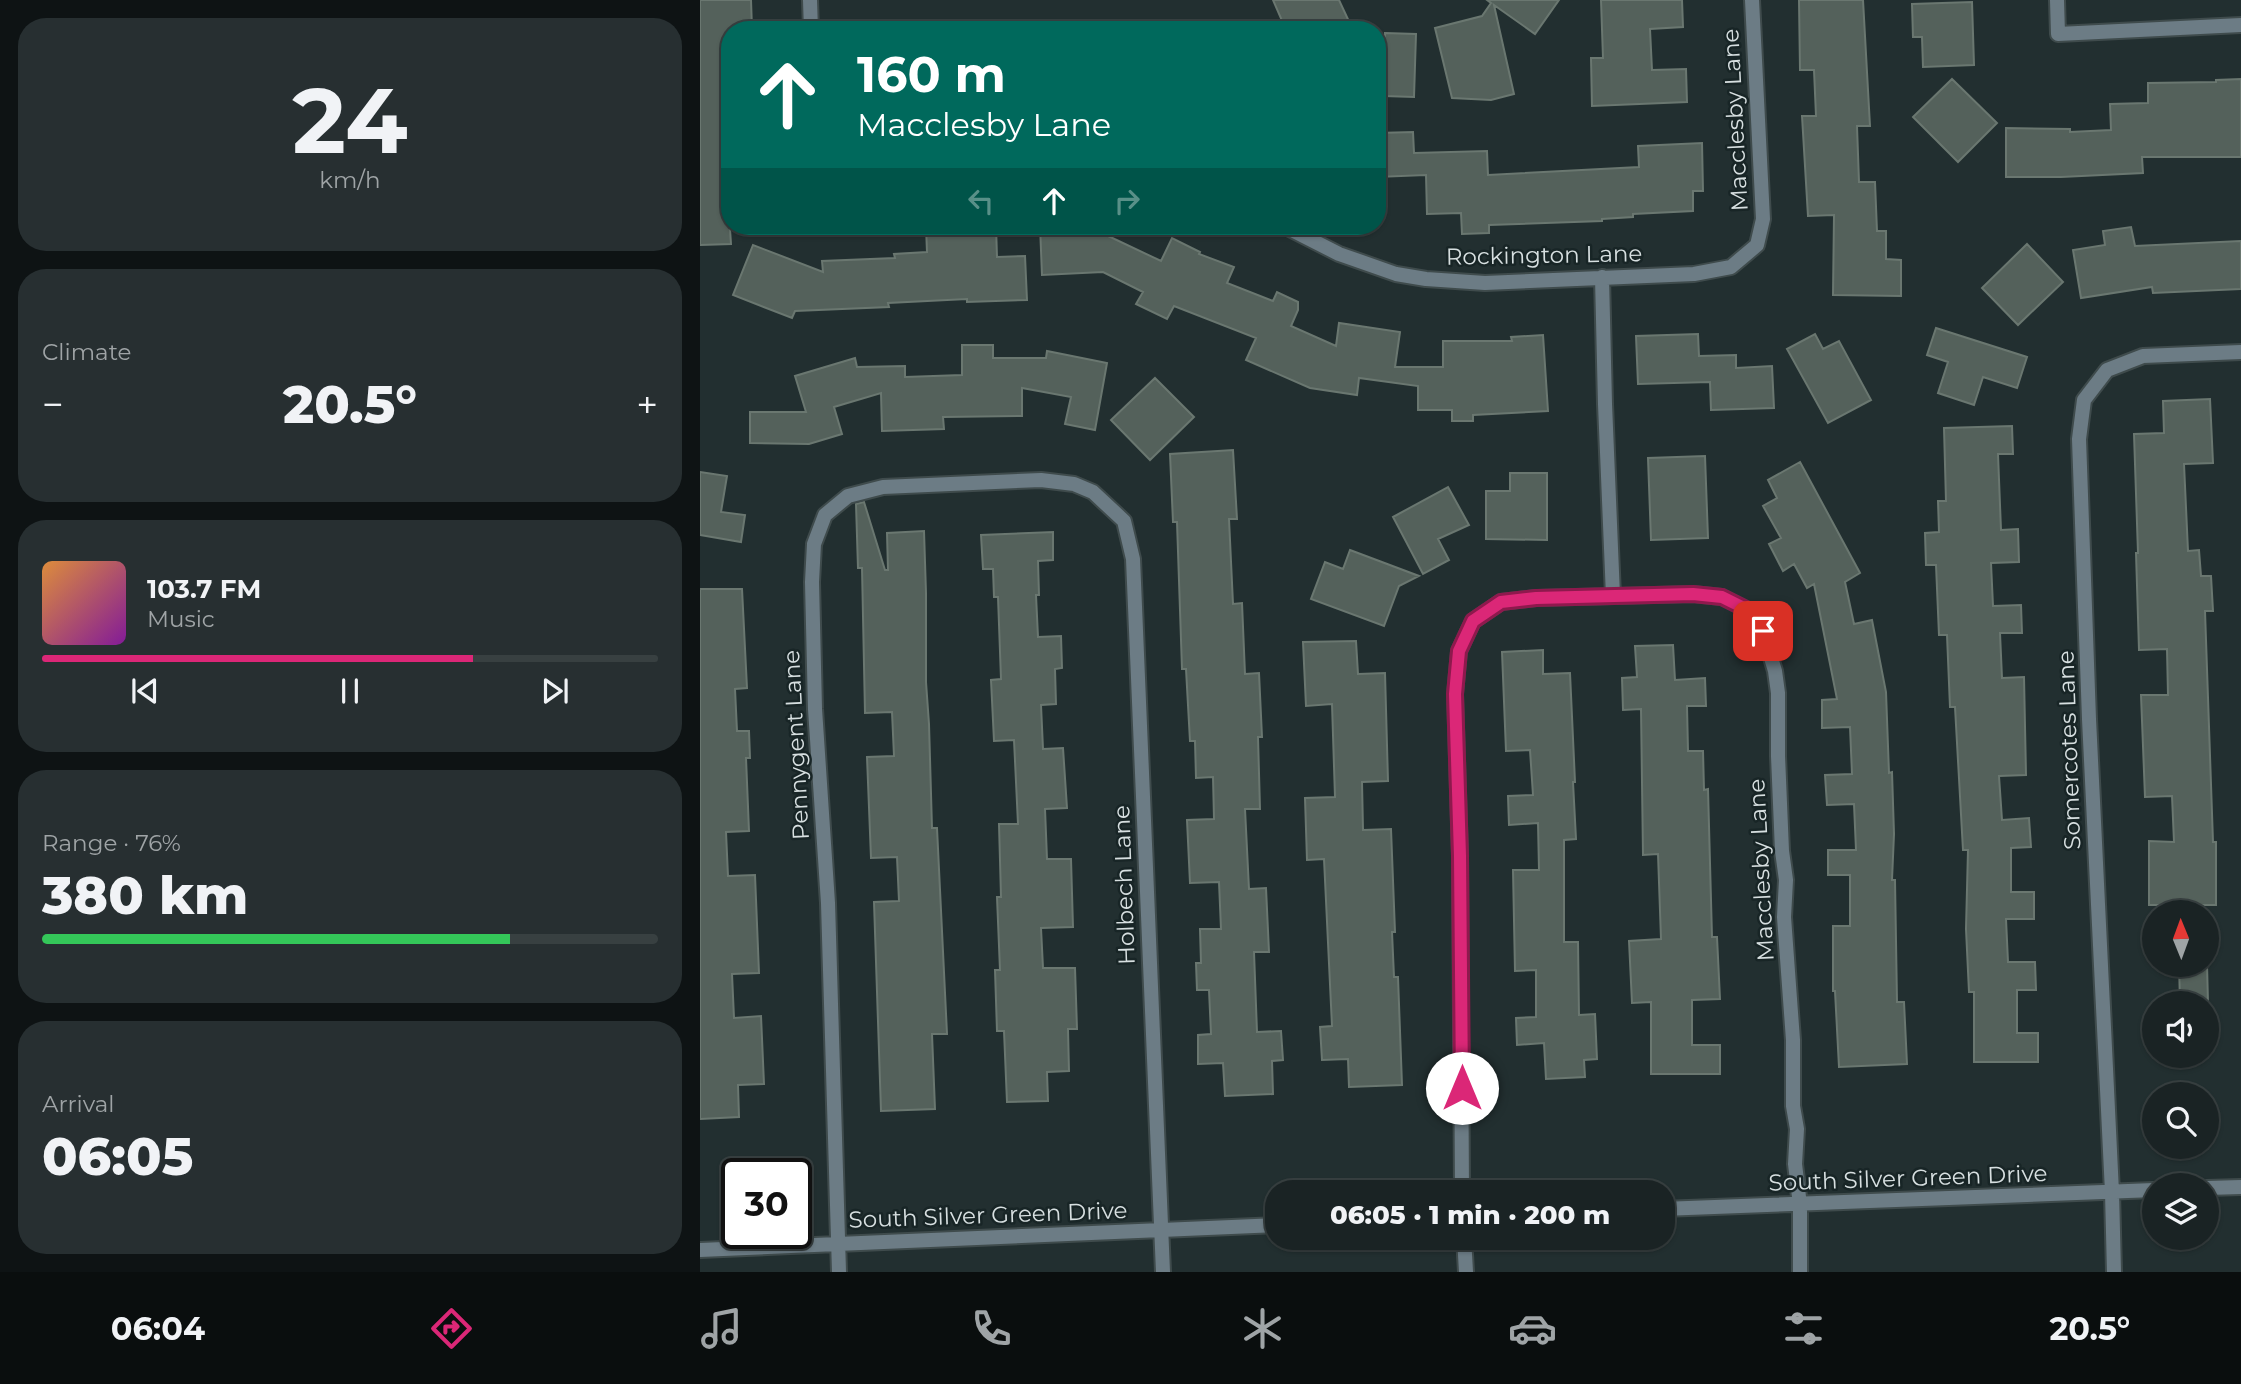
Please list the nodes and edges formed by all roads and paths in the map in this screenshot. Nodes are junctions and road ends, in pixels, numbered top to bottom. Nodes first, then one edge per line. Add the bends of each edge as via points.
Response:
1 (810, 0) edge
2 (1752, 0) edge
3 (2057, 0) edge
4 (811, 21) edge
5 (2241, 25) edge
6 (1302, 235) edge
7 (1731, 267) joint
8 (1602, 277) junction
9 (2241, 352) edge
10 (1107, 505) joint
11 (1613, 596) junction
12 (1462, 1180) edge
13 (2241, 1187) edge
14 (2219, 1188) edge
15 (2142, 1191) edge
16 (2112, 1192) junction
17 (1800, 1205) junction
18 (1675, 1209) edge
19 (1265, 1226) edge
20 (1162, 1231) junction
21 (837, 1244) junction
22 (700, 1250) edge
23 (1465, 1250) edge
24 (839, 1272) edge
25 (1163, 1272) edge
26 (1466, 1272) edge
27 (1800, 1272) edge
28 (2114, 1272) edge

1 - 4 street
2 - 7 street, Macclesby Lane via 1763,219 1757,245
3 - 5 street via 2058,34
6 - 8 street, Rockington Lane via 1367,265 1426,279 1485,283
7 - 8 street, Rockington Lane via 1694,274
8 - 11 street
9 - 16 street, Somercotes Lane via 2143,356 2107,370 2084,400 2079,439
10 - 20 street, Holbech Lane via 1124,521 1133,559
10 - 21 street, Pennygent Lane via 1074,484 1041,480 883,487 849,496 825,514 814,544 811,582 828,903
11 - 12 street, Macclesby Lane via 1501,602 1473,621 1459,651 1455,694
11 - 17 street, Macclesby Lane via 1722,597 1746,609 1763,631 1778,693 1784,917
13 - 14 street
15 - 16 street, South Silver Green Drive
16 - 17 street, South Silver Green Drive
16 - 28 street, Somercotes Lane
17 - 18 street, South Silver Green Drive
17 - 27 street, Macclesby Lane
19 - 20 street, South Silver Green Drive
20 - 21 street, South Silver Green Drive
20 - 25 street, Holbech Lane
21 - 22 street, South Silver Green Drive
21 - 24 street, Pennygent Lane
23 - 26 street

